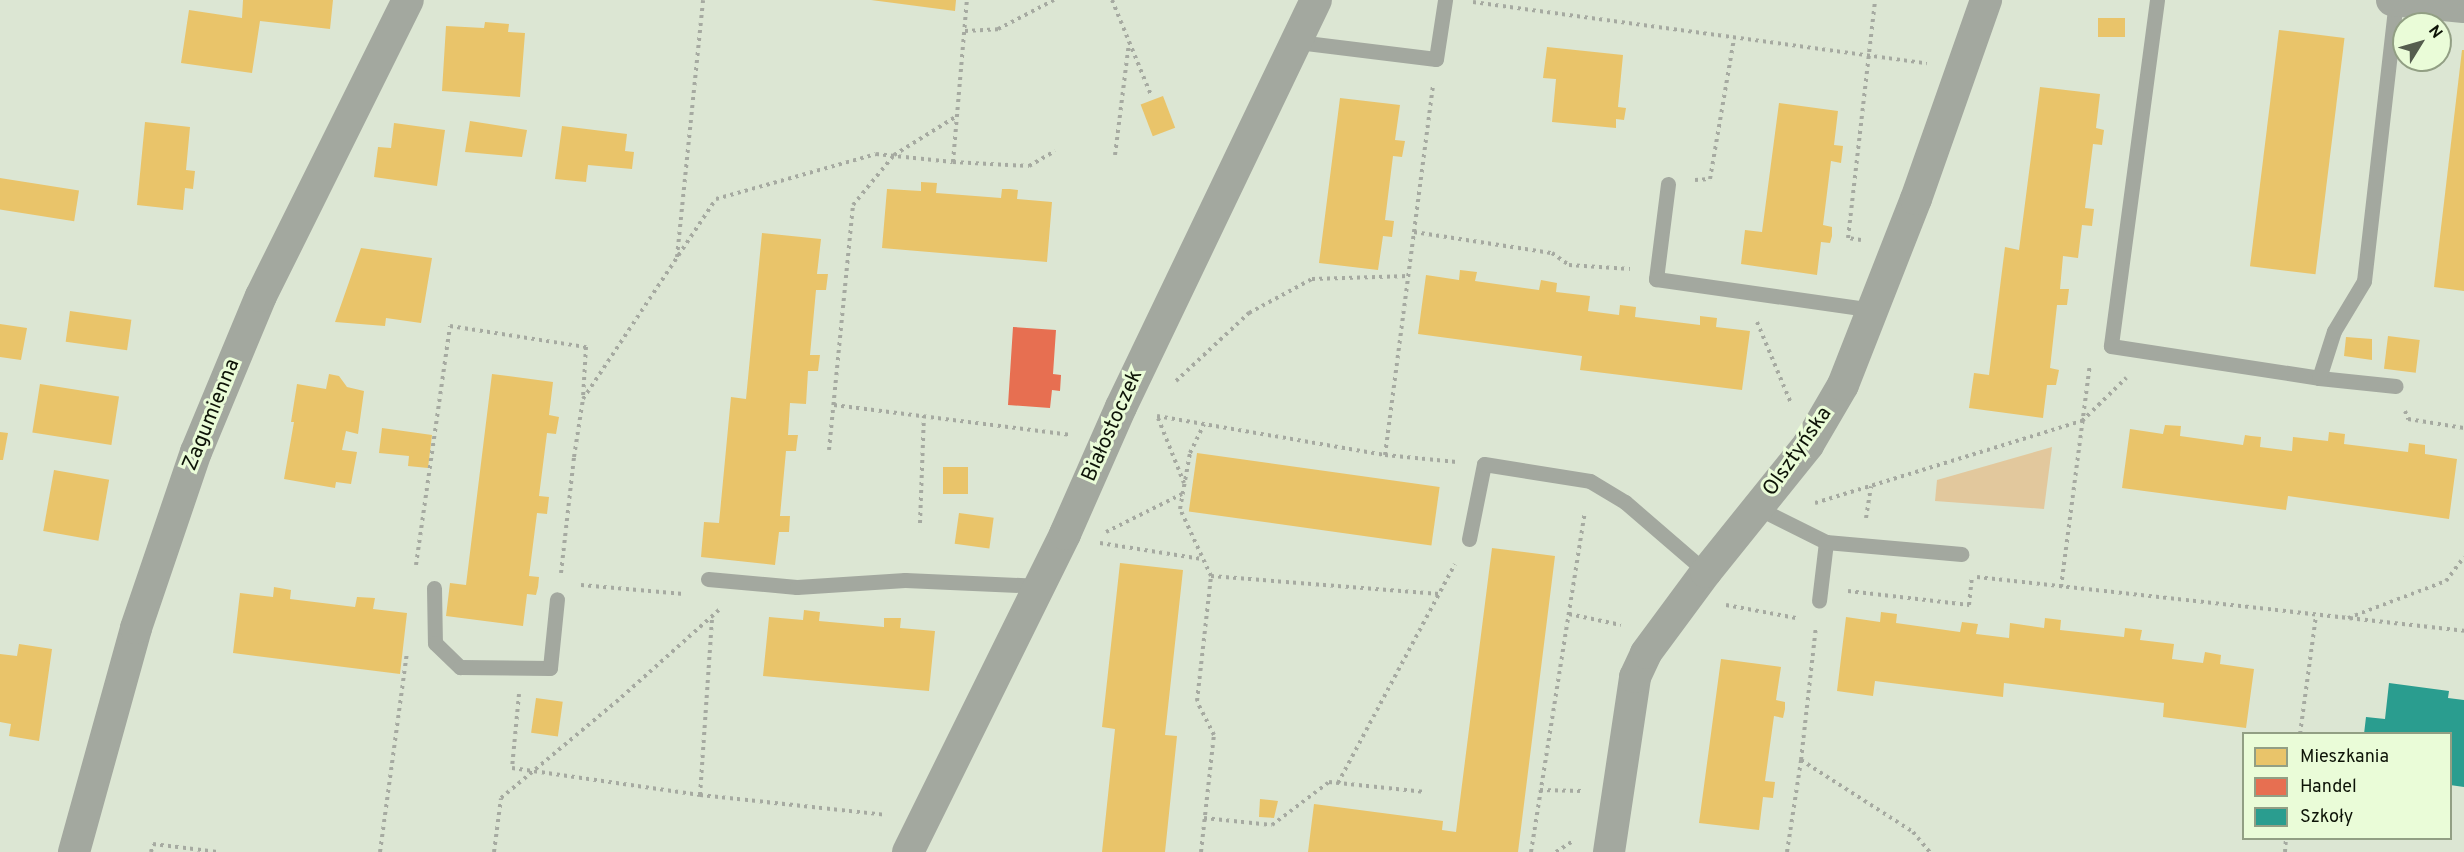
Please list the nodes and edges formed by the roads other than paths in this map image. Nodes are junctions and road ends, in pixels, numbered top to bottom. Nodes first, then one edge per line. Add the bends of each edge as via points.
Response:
1 (408, 0) edge
2 (1316, 0) edge
3 (1445, 0) edge
4 (1986, 0) edge
5 (2157, 0) edge
6 (2394, 0) edge
7 (2464, 7) edge
8 (1298, 42) junction
9 (1668, 184) road end
10 (1873, 310) junction
11 (2319, 378) junction
12 (2396, 386) road end
13 (1764, 511) junction
14 (1469, 539) road end
15 (1826, 542) junction
16 (1961, 554) road end
17 (1706, 572) junction
18 (708, 579) dead end
19 (1040, 586) junction
20 (434, 588) dead end
21 (1819, 595) road end
22 (557, 599) road end
23 (74, 852) edge
24 (908, 852) edge
25 (1609, 852) edge

1 - 23 street, Zagumienna via 261,296 196,452 135,628
2 - 8 street, Białostoczek
3 - 8 lane via 1436,59
4 - 10 street, Olsztyńska
5 - 11 lane via 2111,346
6 - 7 street
6 - 11 lane via 2364,281 2334,331
8 - 19 street, Białostoczek via 1121,407 1077,537
9 - 10 lane via 1656,279
10 - 13 street, Olsztyńska via 1850,370 1808,445
11 - 12 lane
13 - 15 lane
13 - 17 street, Olsztyńska
14 - 17 lane via 1484,464 1590,481 1625,502
15 - 16 lane
15 - 21 lane
17 - 25 street, Olsztyńska via 1646,653 1635,677
18 - 19 lane via 797,587 905,580
19 - 24 street, Białostoczek
20 - 22 lane via 435,643 460,667 550,668

